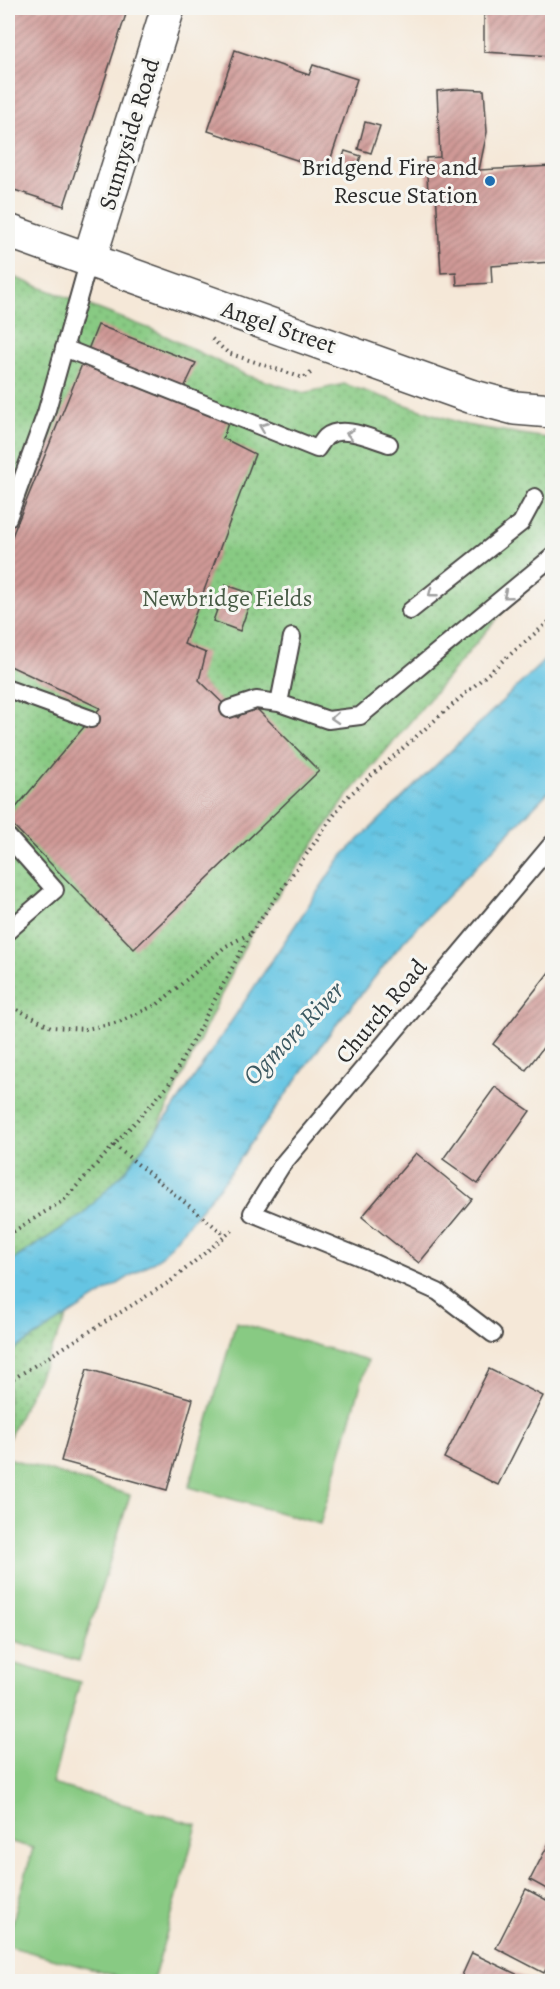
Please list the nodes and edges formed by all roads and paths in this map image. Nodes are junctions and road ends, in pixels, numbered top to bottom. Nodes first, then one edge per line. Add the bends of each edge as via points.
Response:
1 (168, 8) edge
2 (8, 231) edge
3 (89, 260) junction
4 (64, 348) junction
5 (552, 411) edge
6 (389, 444) dead end
7 (536, 497) dead end
8 (8, 518) edge
9 (552, 557) edge
10 (410, 611) dead end
11 (552, 619) edge
12 (292, 637) dead end
13 (8, 689) edge
14 (279, 703) junction
15 (229, 709) dead end
16 (91, 719) dead end
17 (8, 837) edge
18 (552, 844) edge
19 (8, 932) edge
20 (251, 933) junction
21 (8, 1002) edge
22 (114, 1145) junction
23 (252, 1213) junction
24 (8, 1235) edge
25 (225, 1235) junction
26 (493, 1334) dead end
27 (8, 1382) edge

1 - 3 street, Sunnyside Road
2 - 3 street, Angel Street
3 - 4 lane
3 - 5 street, Angel Street via 470,396 515,408
6 -> 4 lane via 337,432 327,436 317,449
4 - 8 lane via 46,413
7 -> 10 lane via 521,523
9 -> 14 lane via 360,716 328,720
11 - 20 path via 346,798
12 - 14 lane
13 - 16 lane
14 - 15 lane via 256,700
17 - 19 lane via 55,890
18 - 23 lane, Church Road via 282,1165
20 - 21 path via 226,946 158,1004 119,1022 86,1029 51,1027
20 - 22 path via 168,1086
22 - 24 path via 64,1200
22 - 25 path
23 - 25 path
23 - 26 lane via 438,1292
25 - 27 path via 171,1281

